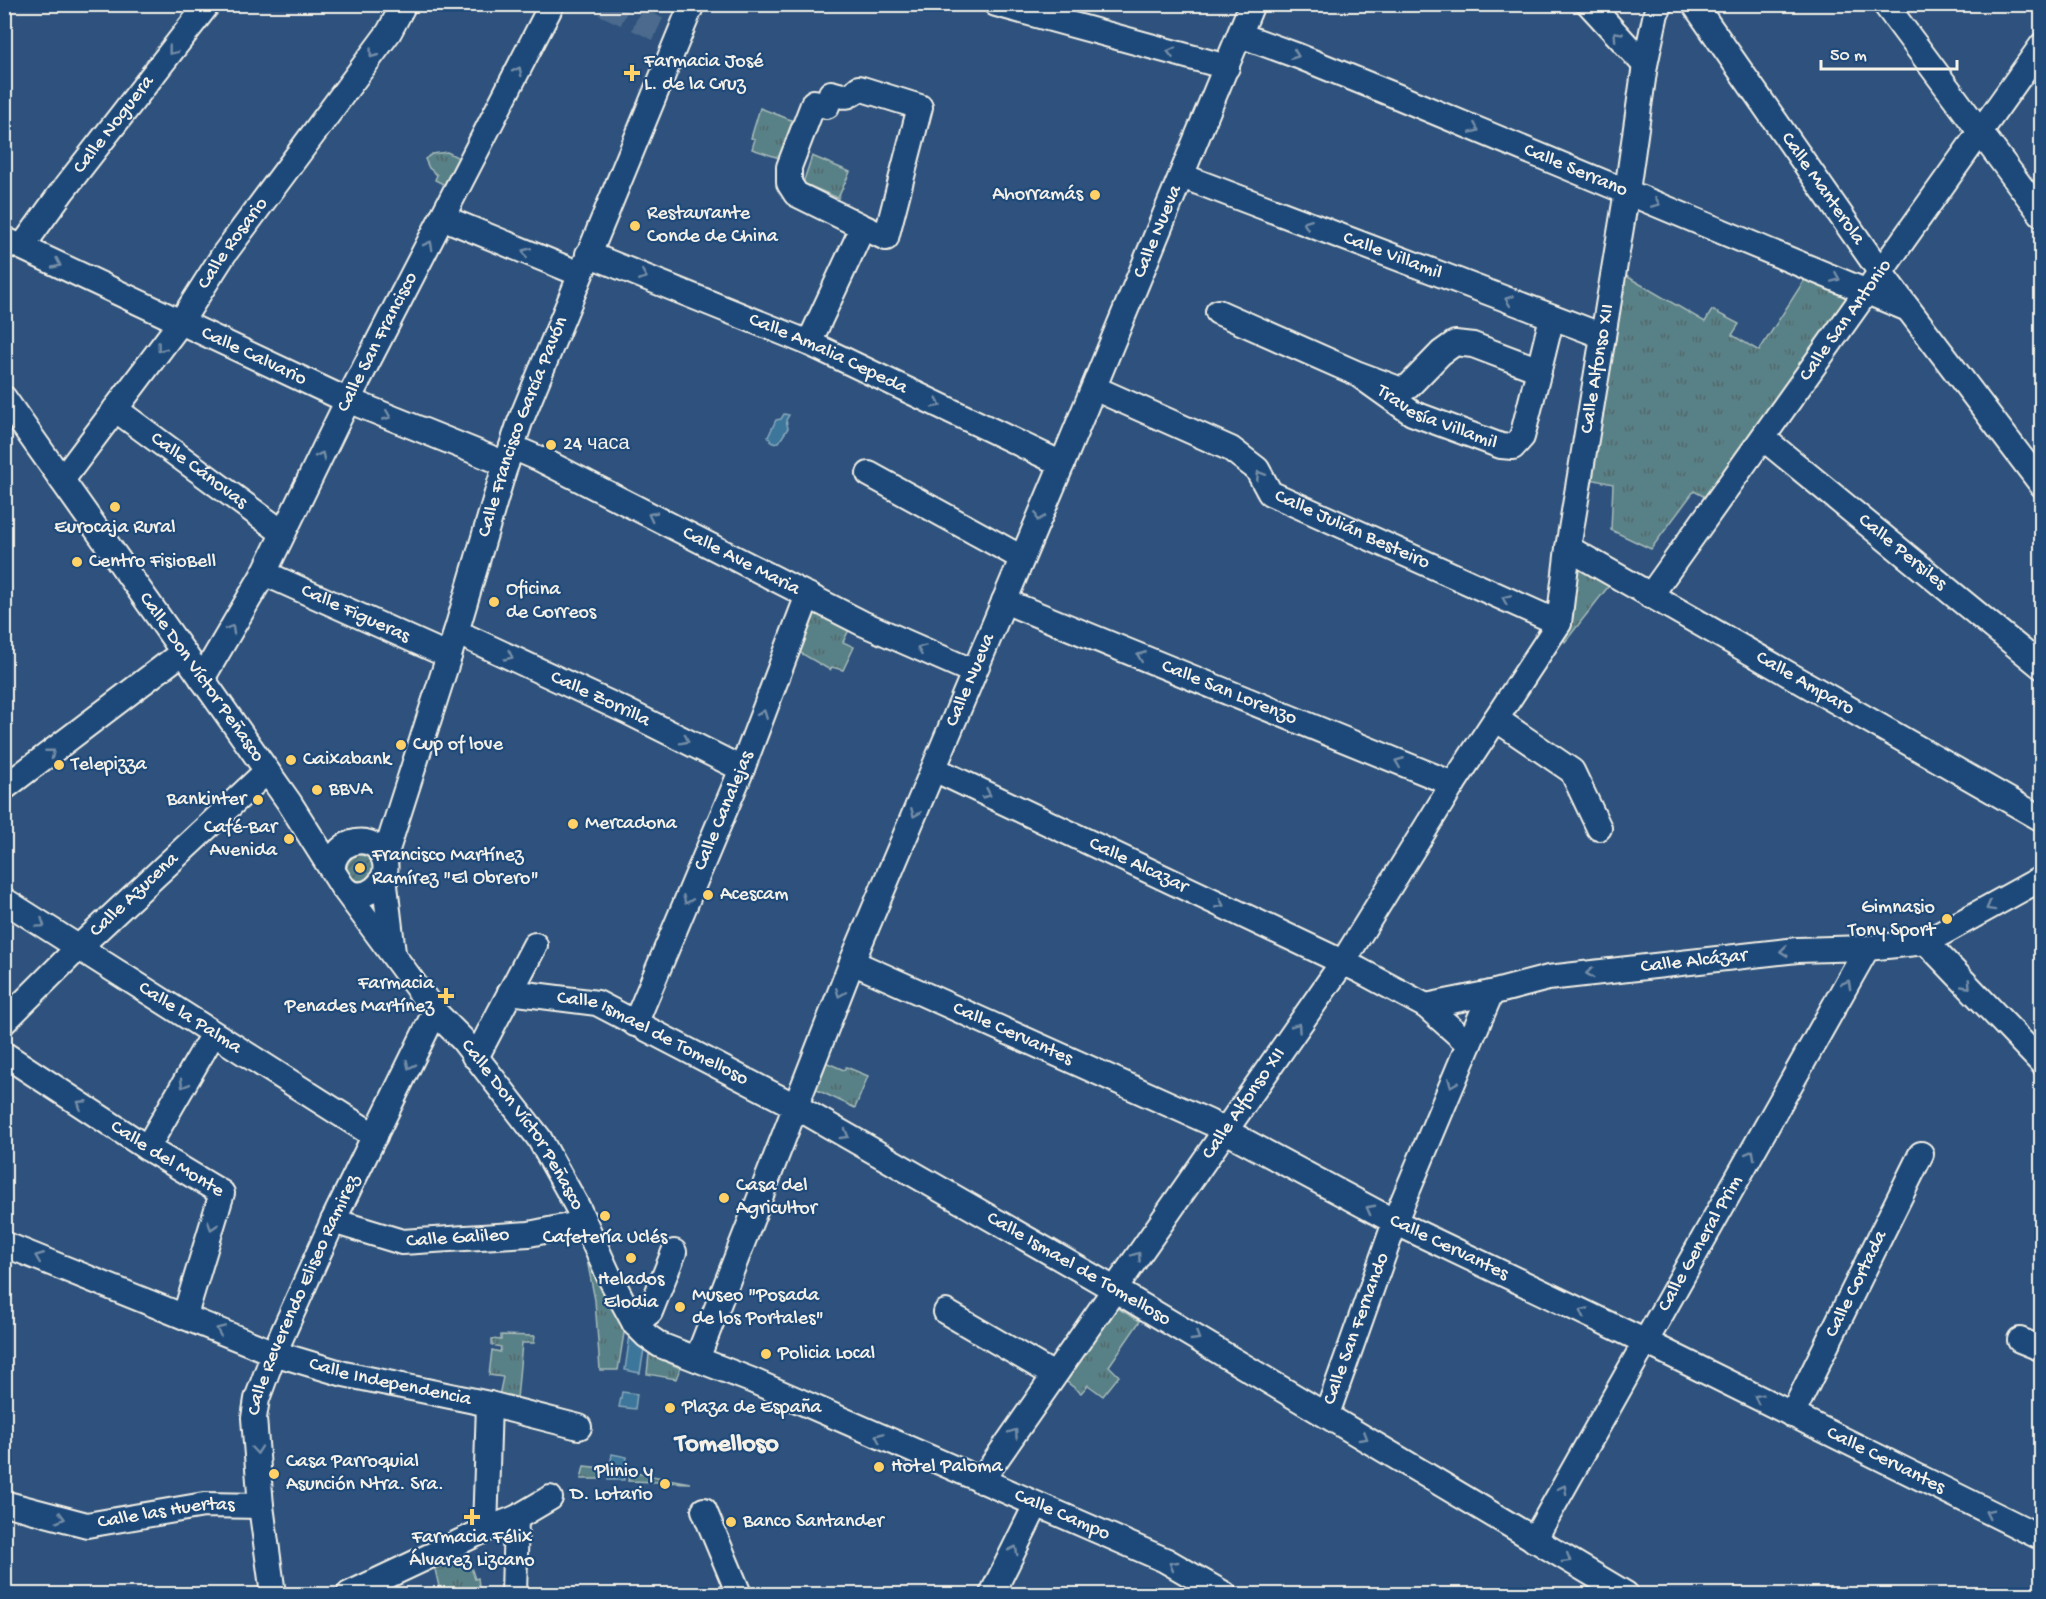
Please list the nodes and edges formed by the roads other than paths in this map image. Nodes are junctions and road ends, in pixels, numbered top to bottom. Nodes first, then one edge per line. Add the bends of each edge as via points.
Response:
1 (208, 4) edge
2 (404, 4) edge
3 (552, 4) edge
4 (692, 4) edge
5 (996, 4) edge
6 (1252, 4) edge
7 (1589, 4) edge
8 (1661, 4) edge
9 (1694, 4) edge
10 (1885, 4) edge
11 (1240, 35) junction
12 (2042, 45) edge
13 (1645, 65) junction
14 (1227, 67) junction
15 (1980, 133) junction
16 (1182, 176) junction
17 (1627, 191) junction
18 (2042, 215) edge
19 (444, 218) junction
20 (863, 227) junction
21 (13, 243) edge
22 (584, 264) junction
23 (1874, 282) junction
24 (1218, 312) dead end
25 (1552, 317) junction
26 (180, 323) junction
27 (1603, 336) junction
28 (809, 343) junction
29 (1539, 370) junction
30 (1356, 373) junction
31 (1094, 388) junction
32 (4, 398) edge
33 (348, 400) junction
34 (115, 409) junction
35 (1763, 438) junction
36 (509, 455) junction
37 (1062, 464) junction
38 (869, 474) dead end
39 (62, 480) junction
40 (2042, 485) edge
41 (283, 533) junction
42 (1569, 548) junction
43 (1022, 558) junction
44 (264, 573) junction
45 (808, 595) junction
46 (1650, 596) junction
47 (1005, 600) junction
48 (1559, 623) junction
49 (456, 632) junction
50 (183, 652) junction
51 (449, 656) junction
52 (2042, 667) edge
53 (975, 672) junction
54 (202, 679) junction
55 (1496, 719) junction
56 (742, 769) junction
57 (934, 770) junction
58 (267, 771) junction
59 (1454, 784) junction
60 (4, 788) edge
61 (2042, 819) edge
62 (1599, 828) dead end
63 (384, 868) junction
64 (338, 878) junction
65 (2042, 878) edge
66 (4, 900) edge
67 (1926, 942) junction
68 (535, 945) dead end
69 (78, 948) junction
70 (1867, 948) junction
71 (394, 955) junction
72 (852, 962) junction
73 (1343, 962) junction
74 (510, 992) junction
75 (1491, 993) junction
76 (1426, 1006) junction
77 (435, 1012) junction
78 (4, 1022) edge
79 (635, 1024) junction
80 (213, 1034) junction
81 (1469, 1044) junction
82 (4, 1054) edge
83 (474, 1056) junction
84 (2042, 1064) edge
85 (795, 1106) junction
86 (1224, 1131) junction
87 (375, 1136) junction
88 (147, 1148) junction
89 (1921, 1154) dead end
90 (333, 1221) junction
91 (1395, 1222) junction
92 (584, 1223) junction
93 (4, 1244) edge
94 (674, 1252) dead end
95 (1114, 1289) junction
96 (946, 1312) dead end
97 (184, 1315) junction
98 (635, 1324) junction
99 (1646, 1342) junction
100 (274, 1353) junction
101 (697, 1359) junction
102 (1054, 1375) junction
103 (489, 1404) junction
104 (1327, 1414) junction
105 (1792, 1415) junction
106 (579, 1427) dead end
107 (981, 1481) junction
108 (550, 1498) dead end
109 (4, 1503) edge
110 (1036, 1505) junction
111 (261, 1506) junction
112 (704, 1510) dead end
113 (516, 1518) junction
114 (485, 1530) junction
115 (2040, 1532) edge
116 (1534, 1540) junction
117 (273, 1594) edge
118 (349, 1594) edge
119 (514, 1594) edge
120 (739, 1594) edge
121 (992, 1594) edge
122 (1224, 1594) edge
123 (1626, 1594) edge

1 -> 21 street, Calle Noguera via 61,193
2 -> 26 street, Calle Rosario via 389,32 224,254
19 -> 3 street, Calle San Francisco
4 - 22 street, Calle Francisco García Pavón via 668,34
14 -> 5 street
6 - 11 street, Calle Nueva
13 -> 7 street
8 - 13 street, Calle Alfonso XII
9 - 23 street, Calle Manterola
10 - 15 street
11 - 14 street, Calle Nueva
11 -> 17 street, Calle Serrano
12 - 15 street, Calle San Antonio
13 - 17 street, Calle Alfonso XII
14 - 16 street, Calle Nueva
15 - 18 street
15 - 23 street, Calle San Antonio
25 -> 16 street, Calle Villamil
16 - 31 street, Calle Nueva
17 -> 23 street, Calle Serrano
17 - 27 street, Calle Alfonso XII
22 -> 19 street, Calle Amalia Cepeda
33 -> 19 street, Calle San Francisco
20 - 20 street via 796,194 789,183 789,167 814,102 827,106 831,93 845,98 859,88 920,107 886,238
20 - 28 street
21 -> 26 street, Calle Calvario
22 -> 28 street, Calle Amalia Cepeda
22 - 36 street, Calle Francisco García Pavón
23 - 35 street, Calle San Antonio
23 - 40 street, Calle Manterola via 1908,309
24 - 30 street, Travesía Villamil
25 - 27 street, Calle Villamil
25 - 29 street, Travesía Villamil
26 - 33 street, Calle Calvario
26 -> 34 street, Calle Rosario
27 - 42 street, Calle Alfonso XII
28 -> 37 street, Calle Amalia Cepeda
29 - 30 street, Travesía Villamil via 1473,345 1455,343 1408,387 1399,389
29 - 30 street, Travesía Villamil via 1522,437 1513,447 1412,413
31 - 37 street, Calle Nueva
48 -> 31 street, Calle Julián Besteiro via 1270,493 1257,469 1231,449
32 - 39 street, Calle Don Víctor Peñasco
33 -> 36 street, Calle Calvario
41 -> 33 street, Calle San Francisco
34 - 39 street, Calle Rosario
34 - 41 street, Calle Cánovas
35 - 46 street, Calle San Antonio
35 - 52 street, Calle Persiles
45 -> 36 street, Calle Ave Maria via 536,457
36 - 49 street, Calle Francisco García Pavón
37 -> 43 street, Calle Nueva
38 - 43 street
39 - 50 street, Calle Don Víctor Peñasco
41 - 44 street, Calle San Francisco
42 - 46 street, Calle Amparo
42 - 48 street, Calle Alfonso XII
43 - 47 street, Calle Nueva
44 - 51 street, Calle Figueras
54 -> 44 street, Calle San Francisco
53 -> 45 street, Calle Ave Maria
56 -> 45 street, Calle Canalejas
46 - 61 street, Calle Amparo
47 - 53 street, Calle Nueva
59 -> 47 street, Calle San Lorenzo
48 - 55 street, Calle Alfonso XII
49 - 51 street, Calle Francisco García Pavón
49 -> 56 street, Calle Zorrilla
50 - 54 street, Calle Don Víctor Peñasco
60 -> 50 street
51 - 63 street, Calle Francisco García Pavón
53 - 57 street, Calle Nueva
54 - 58 street, Calle Don Víctor Peñasco
55 - 59 street, Calle Alfonso XII
55 - 62 street via 1572,771
56 -> 79 street, Calle Canalejas
57 -> 72 street, Calle Nueva
57 -> 73 street, Calle Alcazar
58 - 64 street, Calle Don Víctor Peñasco
58 - 69 street, Calle Azucena
59 - 73 street, Calle Alfonso XII
63 - 64 street via 373,891 364,894 347,892
63 - 64 street via 380,851 356,841 341,849 333,864
63 - 71 street
64 - 71 street, Calle Don Víctor Peñasco
65 -> 67 street, Calle Alcázar
66 -> 69 street, Calle la Palma
67 - 70 street, Calle Alcázar
67 -> 84 street
68 - 74 street
69 - 78 street, Calle Azucena
69 - 80 street, Calle la Palma
70 -> 75 street, Calle Alcázar via 1797,950 1548,978
99 -> 70 street, Calle General Prim
71 - 77 street, Calle Don Víctor Peñasco
72 -> 85 street, Calle Nueva
72 - 86 street, Calle Cervantes
73 - 76 street
86 -> 73 street, Calle Alfonso XII
74 - 79 street, Calle Ismael de Tomelloso via 597,1003
74 - 83 street
75 - 76 street, Calle Alcázar
75 - 81 street, Calle San Fernando
76 - 81 street
77 - 83 street, Calle Don Víctor Peñasco
77 -> 87 street, Calle Reverendo Eliseo Ramirez
79 - 85 street, Calle Ismael de Tomelloso
80 - 87 street, Calle la Palma
80 -> 88 street
81 -> 91 street, Calle San Fernando
88 -> 82 street, Calle del Monte
83 - 92 street, Calle Don Víctor Peñasco via 539,1138
85 -> 95 street, Calle Ismael de Tomelloso
85 - 101 street, Calle Nueva
91 -> 86 street, Calle Cervantes
95 -> 86 street, Calle Alfonso XII
87 - 90 street, Calle Reverendo Eliseo Ramirez
88 -> 97 street, Calle del Monte via 222,1193
89 - 105 street, Calle Cortada
90 - 92 street, Calle Galileo via 402,1242 529,1234
90 - 100 street, Calle Reverendo Eliseo Ramirez
99 -> 91 street, Calle Cervantes
91 - 104 street, Calle San Fernando
92 - 98 street, Calle Don Víctor Peñasco
97 -> 93 street, Calle Independencia
94 - 98 street via 650,1311
95 - 102 street, Calle Alfonso XII
95 -> 104 street, Calle Ismael de Tomelloso
96 - 102 street
100 -> 97 street, Calle Independencia
98 - 101 street, Calle Don Víctor Peñasco via 660,1345
105 -> 99 street, Calle Cervantes
116 -> 99 street, Calle General Prim
100 - 103 street, Calle Independencia via 344,1374
100 -> 111 street, Calle Reverendo Eliseo Ramirez via 254,1419
107 -> 101 street, Calle Campo
107 -> 102 street, Calle Alfonso XII
103 - 106 street, Calle Independencia
103 - 114 street
104 -> 116 street, Calle Ismael de Tomelloso
115 -> 105 street, Calle Cervantes
107 - 110 street, Calle Campo
108 - 113 street
109 -> 111 street, Calle las Huertas via 87,1525 204,1505
121 -> 110 street
122 -> 110 street, Calle Campo via 1166,1560
111 - 117 street, Calle Reverendo Eliseo Ramirez
112 - 120 street
113 - 114 street
113 - 119 street
114 - 118 street
116 -> 123 street, Calle Ismael de Tomelloso

